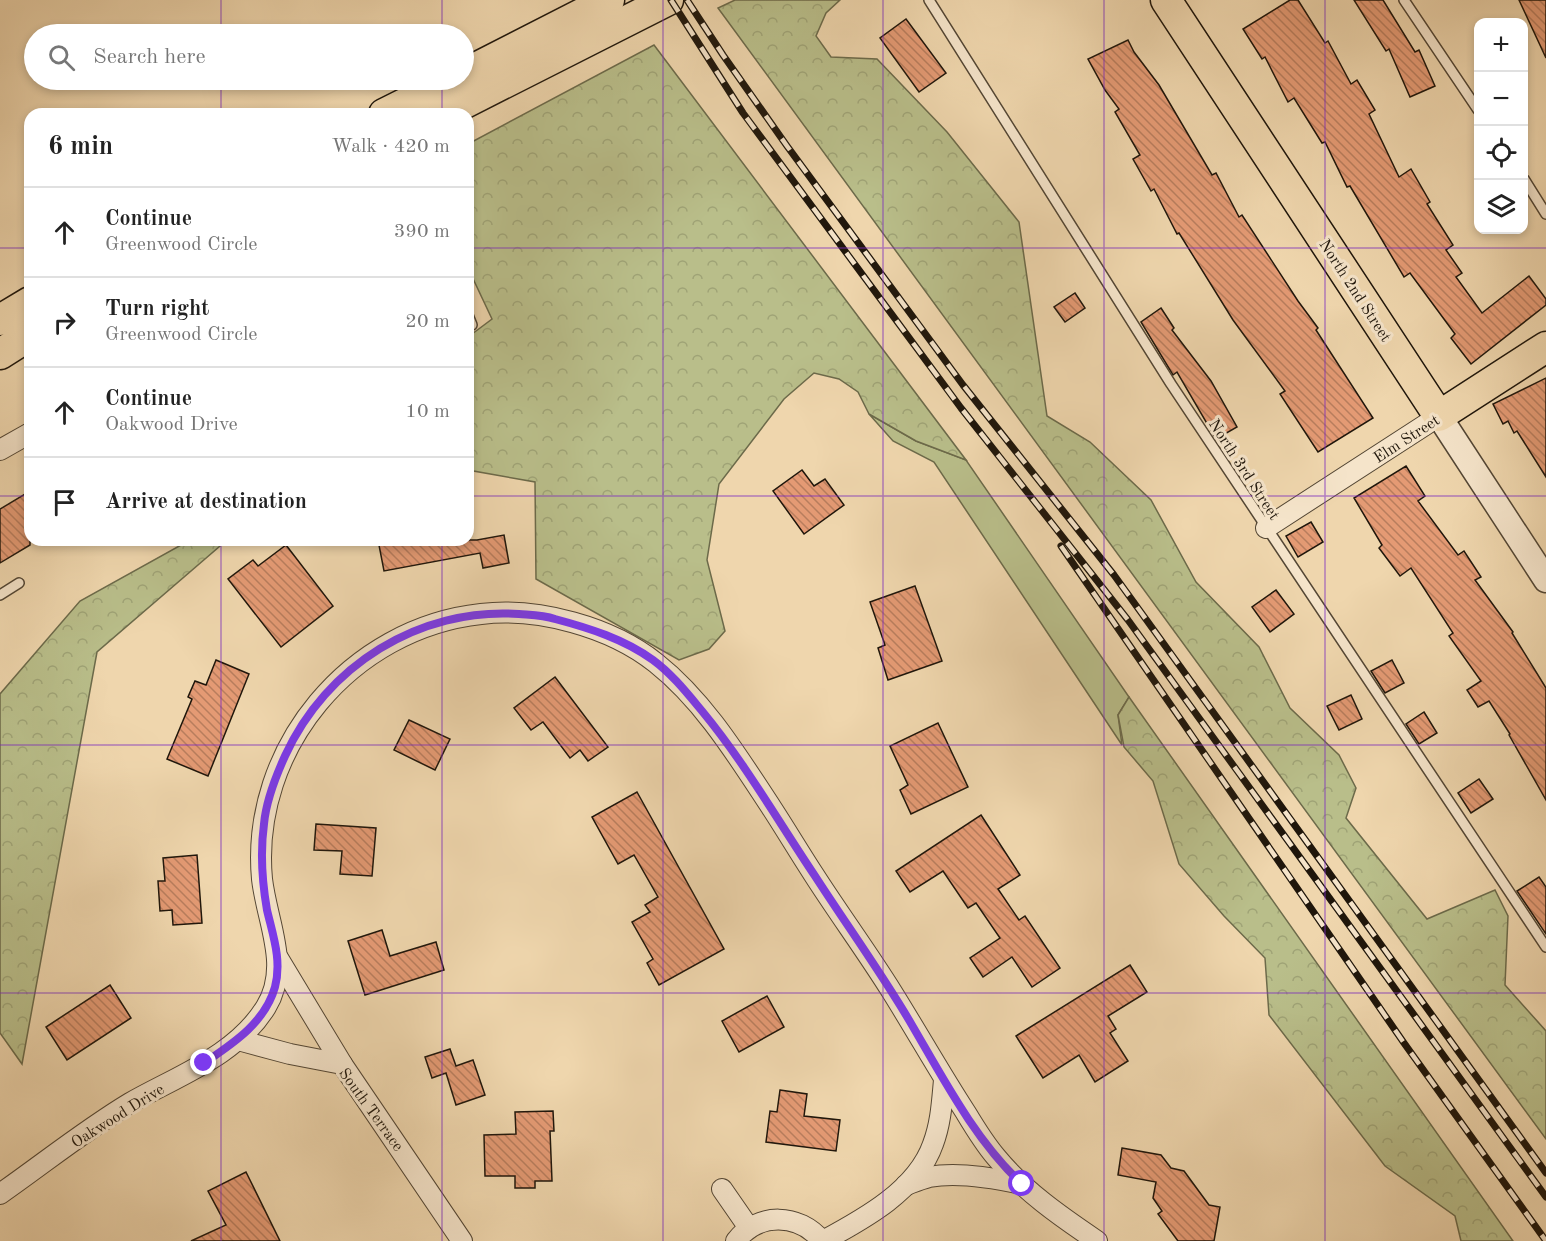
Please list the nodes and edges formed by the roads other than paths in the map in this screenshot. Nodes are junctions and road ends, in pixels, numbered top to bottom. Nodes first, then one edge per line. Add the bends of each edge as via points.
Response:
1 (609, 0) edge
2 (668, 0) edge
3 (929, 0) edge
4 (1166, 0) edge
5 (1404, 0) edge
6 (474, 69) edge
7 (432, 90) edge
8 (1474, 103) edge
9 (396, 108) edge
10 (455, 108) edge
11 (1525, 180) edge
12 (1546, 214) edge
13 (24, 306) edge
14 (0, 320) edge
15 (24, 339) edge
16 (1546, 347) edge
17 (0, 354) edge
18 (1439, 416) junction
19 (24, 436) edge
20 (0, 450) edge
21 (1266, 528) junction
22 (1546, 580) edge
23 (19, 583) dead end
24 (0, 595) edge
25 (1545, 944) edge
26 (278, 958) junction
27 (238, 1040) junction
28 (342, 1064) junction
29 (944, 1080) junction
30 (1022, 1184) junction
31 (904, 1185) junction
32 (722, 1189) dead end
33 (0, 1194) edge
34 (742, 1234) edge
35 (462, 1241) edge
36 (822, 1241) edge
37 (1097, 1241) edge

1 - 6 main road
2 - 10 main road
3 - 21 lane, North 3rd Street
4 - 18 main road, North 2nd Street
5 - 8 lane
7 - 9 main road
11 - 12 lane
13 - 14 main road
15 - 17 main road
16 - 18 main road, Elm Street
18 - 21 street, Elm Street
18 - 22 street, North 2nd Street
19 - 20 street
21 - 25 lane, North 3rd Street
23 - 24 lane
26 - 27 street, Oakwood Drive via 269,1000
26 - 28 street
26 - 29 street via 262,880 264,822 278,771 294,736 315,705 363,659 415,630 451,618 480,614 546,616 626,644 666,671 695,702 764,797 893,994
27 - 28 street, South Terrace
27 - 33 street, Oakwood Drive via 129,1104
28 - 35 street, South Terrace
29 - 30 street via 992,1152
29 - 31 street via 933,1145 923,1165
30 - 31 street via 988,1177 939,1176
30 - 37 street
31 - 36 street via 877,1209
32 - 34 street
34 - 36 street via 766,1220 779,1218 806,1226

